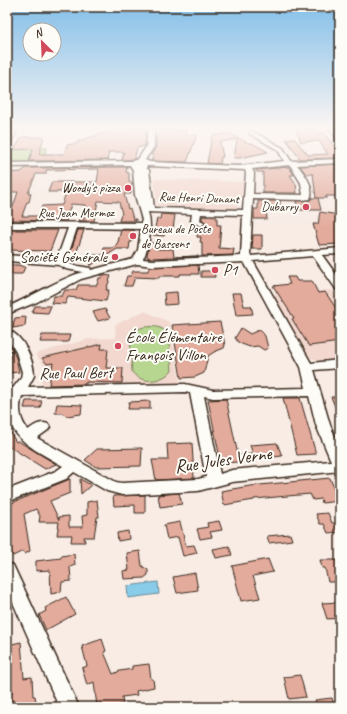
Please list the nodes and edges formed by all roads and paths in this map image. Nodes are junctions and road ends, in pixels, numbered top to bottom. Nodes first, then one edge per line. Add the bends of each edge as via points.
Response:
1 (142, 161) edge
2 (332, 161) edge
3 (290, 163) junction
4 (140, 164) junction
5 (7, 165) edge
6 (226, 168) junction
7 (248, 168) junction
8 (155, 176) dead end
9 (250, 178) junction
10 (146, 179) junction
11 (252, 196) junction
12 (151, 210) junction
13 (197, 211) junction
14 (247, 213) junction
15 (146, 223) junction
16 (201, 223) dead end
17 (7, 226) edge
18 (73, 226) junction
19 (340, 251) edge
20 (315, 253) junction
21 (7, 258) edge
22 (247, 260) junction
23 (137, 261) junction
24 (61, 262) junction
25 (86, 270) dead end
26 (340, 287) edge
27 (7, 311) edge
28 (7, 333) edge
29 (340, 364) edge
30 (307, 367) junction
31 (196, 391) junction
32 (313, 392) junction
33 (12, 393) edge
34 (43, 427) dead end
35 (26, 438) junction
36 (72, 466) junction
37 (340, 466) edge
38 (214, 481) junction
39 (7, 496) edge
40 (7, 570) edge
41 (69, 707) edge

1 - 4 street
2 - 3 street
3 - 7 street
3 - 11 street via 304,178 307,197
4 - 5 street
4 - 6 street via 168,168
4 - 10 street
4 - 15 street via 137,170 139,195
6 - 7 street
6 - 9 street via 240,178
7 - 9 street
8 - 10 street
9 - 11 street
10 - 12 street
11 - 14 street
12 - 13 street, Rue Henri Dunant
12 - 15 street
13 - 14 street, Rue Henri Dunant
13 - 16 street via 195,221
14 - 22 street
15 - 18 street, Rue Jean Mermoz
15 - 23 street via 143,250
17 - 18 street, Rue Jean Mermoz
18 - 24 street
19 - 20 street
20 - 22 street
20 - 26 street
21 - 24 street
22 - 23 street via 152,263
22 - 30 street
23 - 27 street via 77,278
24 - 25 street via 69,267
28 - 33 street via 17,342 27,366 28,376
29 - 30 street
30 - 32 street
31 - 32 street, Rue Paul Bert via 213,394
31 - 33 street, Rue Paul Bert via 185,388
31 - 38 street
32 - 37 street via 323,426
33 - 35 street via 14,419
34 - 35 street
35 - 36 street
36 - 38 street, Rue Jules Verne via 112,487 122,489 198,485
36 - 39 street via 61,475
37 - 38 street, Rue Jules Verne via 232,476
40 - 41 street

